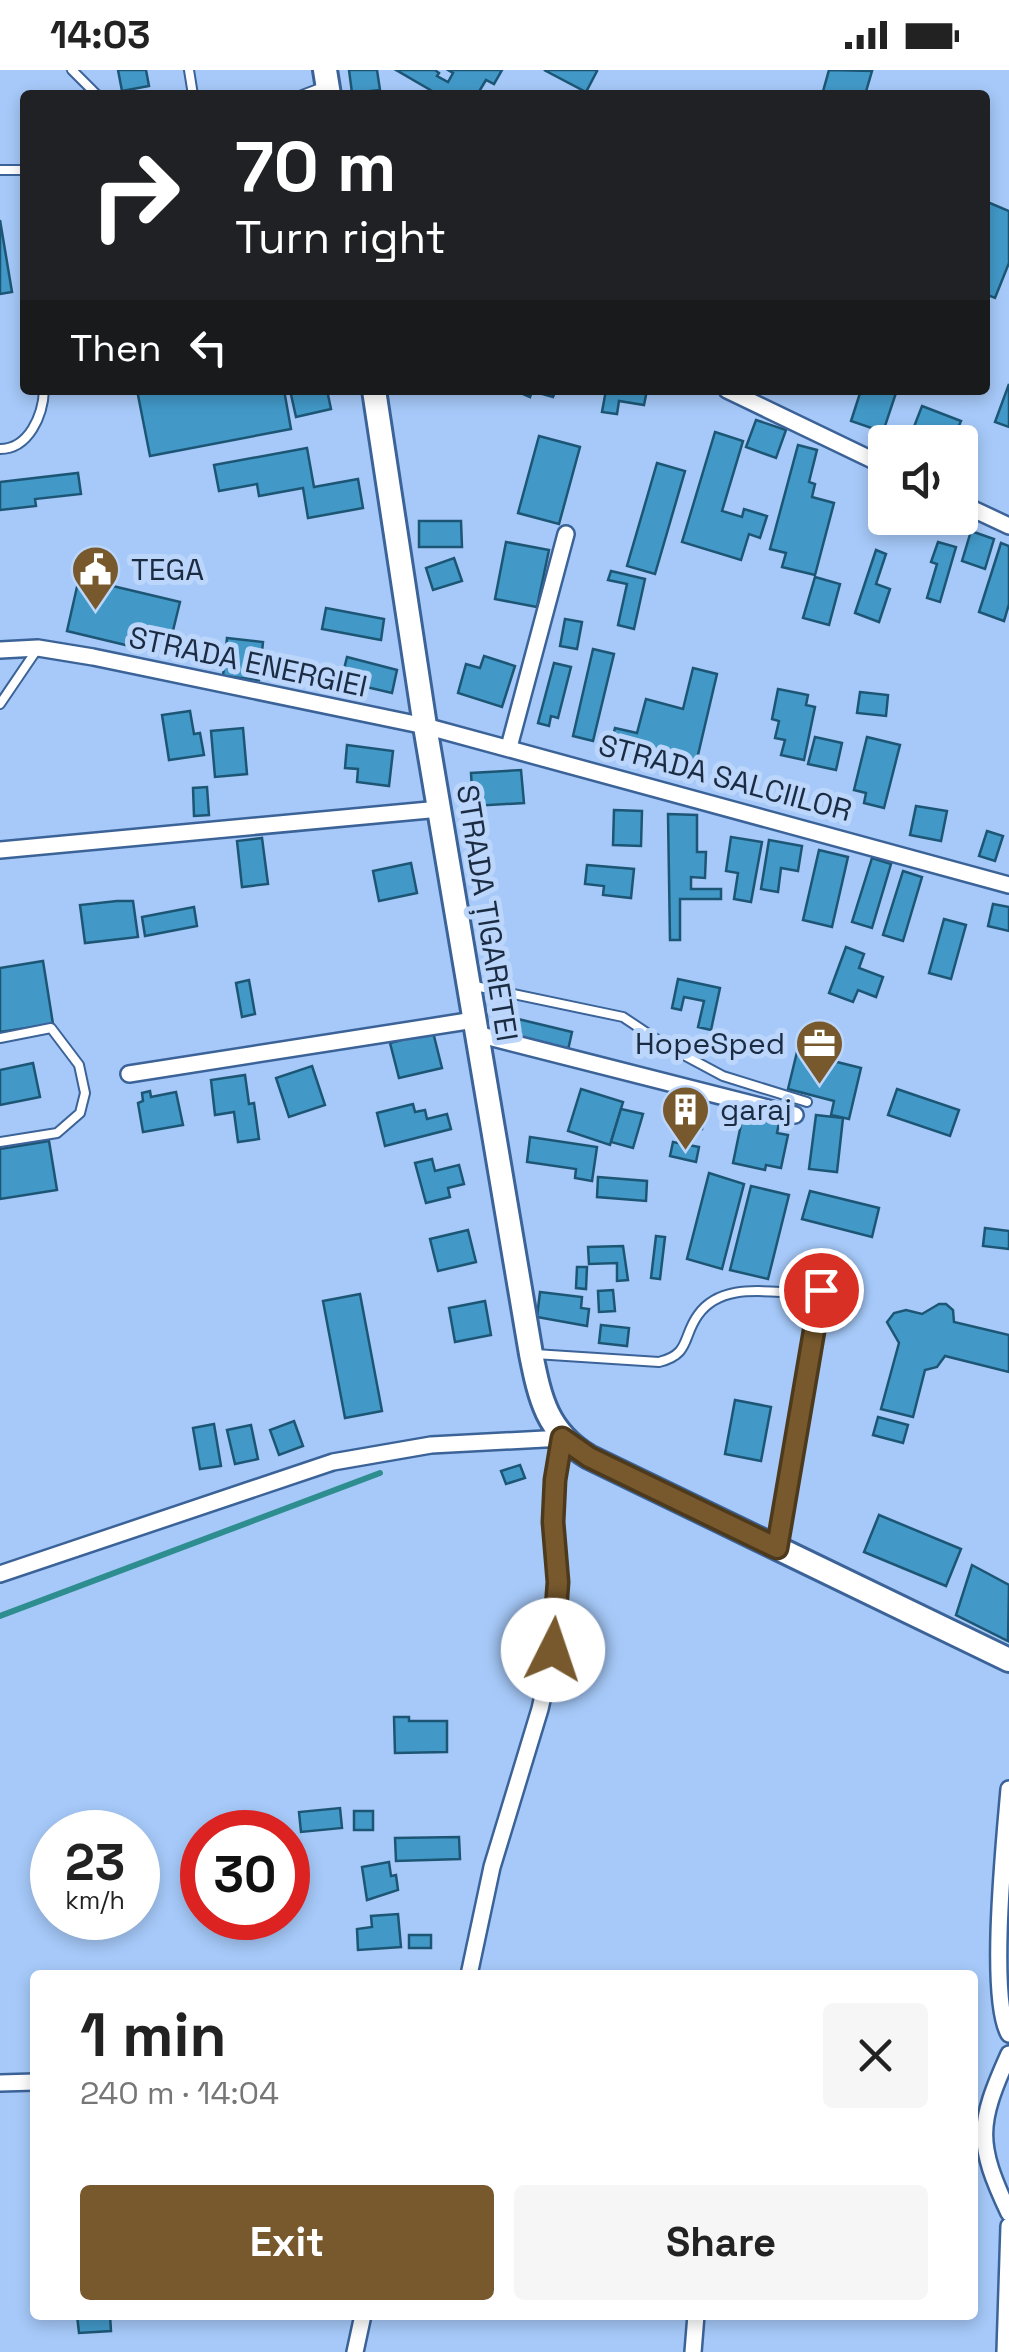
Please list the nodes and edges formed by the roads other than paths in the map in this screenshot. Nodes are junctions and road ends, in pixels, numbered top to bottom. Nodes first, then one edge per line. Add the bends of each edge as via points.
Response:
1 (72, 70) edge
2 (92, 90) edge
3 (44, 395) edge
4 (375, 395) edge
5 (737, 395) edge
6 (0, 449) edge
7 (868, 458) edge
8 (978, 511) edge
9 (1009, 526) edge
10 (566, 534) dead end
11 (38, 648) junction
12 (0, 650) edge
13 (0, 704) edge
14 (426, 726) junction
15 (509, 748) junction
16 (440, 809) junction
17 (0, 850) edge
18 (1009, 885) edge
19 (469, 985) junction
20 (476, 1027) junction
21 (0, 1038) edge
22 (128, 1074) dead end
23 (807, 1102) dead end
24 (795, 1115) dead end
25 (0, 1142) edge
26 (821, 1290) dead end
27 (781, 1292) dead end
28 (530, 1354) junction
29 (562, 1438) junction
30 (777, 1548) junction
31 (0, 1574) edge
32 (1009, 1660) edge
33 (1009, 1789) edge
34 (1006, 1867) edge
35 (470, 1970) edge
36 (1009, 2034) edge
37 (1009, 2054) edge
38 (30, 2082) edge
39 (0, 2084) edge
40 (980, 2166) edge
41 (1009, 2213) edge
42 (1009, 2226) edge
43 (363, 2320) edge
44 (696, 2320) edge
45 (354, 2352) edge
46 (694, 2352) edge
47 (1006, 2352) edge

1 - 2 lane
3 - 6 lane via 29,434 11,449
4 - 14 main road, STRADA ȚIGARETEI
5 - 7 street
8 - 9 street
10 - 15 street
11 - 12 street, STRADA ENERGIEI
11 - 13 lane
11 - 14 street, STRADA ENERGIEI
14 - 15 street, STRADA SALCIILOR
14 - 16 main road, STRADA ȚIGARETEI
15 - 18 street, STRADA SALCIILOR
16 - 17 street
16 - 19 main road, STRADA ȚIGARETEI
19 - 20 main road, STRADA ȚIGARETEI
19 - 23 lane via 623,1018 723,1076
20 - 22 street
20 - 24 street
20 - 28 main road, STRADA ȚIGARETEI
21 - 25 lane via 52,1028 79,1065 85,1093 80,1113 57,1133
26 - 30 lane
27 - 28 lane via 728,1294 710,1303 683,1350 659,1362
28 - 29 main road, STRADA ȚIGARETEI via 540,1397
29 - 30 main road
29 - 31 street via 431,1445 333,1462
29 - 35 street via 553,1522 553,1650
30 - 32 main road
33 - 34 street
34 - 36 street via 1000,1994
37 - 40 street via 991,2094
38 - 39 street
40 - 41 street
42 - 47 street
43 - 45 street
44 - 46 street

